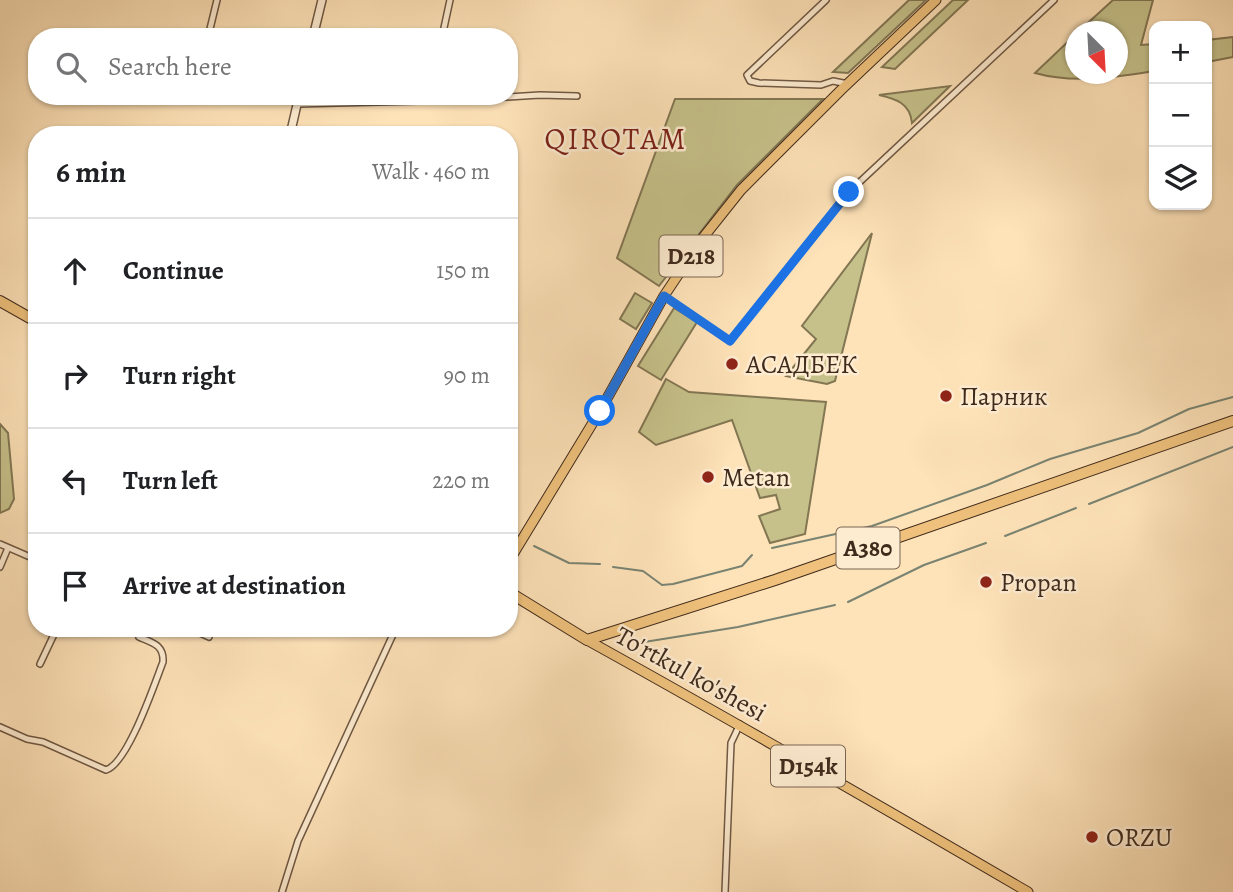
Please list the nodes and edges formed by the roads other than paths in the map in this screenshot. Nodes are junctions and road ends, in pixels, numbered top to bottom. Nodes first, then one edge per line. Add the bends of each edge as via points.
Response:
1 (217, 0) edge
2 (322, 0) edge
3 (450, 0) edge
4 (826, 0) edge
5 (936, 0) edge
6 (1054, 0) edge
7 (210, 28) edge
8 (315, 28) edge
9 (444, 28) edge
10 (848, 84) junction
11 (518, 96) edge
12 (578, 96) dead end
13 (297, 105) edge
14 (292, 126) edge
15 (664, 296) junction
16 (0, 301) edge
17 (28, 317) edge
18 (1233, 421) edge
19 (0, 544) edge
20 (518, 546) edge
21 (8, 548) junction
22 (28, 556) edge
23 (0, 567) edge
24 (518, 598) edge
25 (54, 637) edge
26 (139, 637) dead end
27 (392, 637) edge
28 (587, 640) junction
29 (40, 664) dead end
30 (740, 724) junction
31 (0, 727) edge
32 (282, 892) edge
33 (725, 892) edge
34 (1028, 892) edge

1 - 7 street
2 - 8 street
3 - 9 street
4 - 10 street via 747,75 759,83
5 - 10 main road, D218
6 - 15 street via 849,192 730,341
10 - 15 main road, D218 via 741,190
11 - 12 street
13 - 14 street
15 - 20 main road, D218
16 - 17 highway
18 - 28 highway, A380 via 775,580
19 - 21 street
21 - 22 street
21 - 23 street
24 - 28 highway
25 - 29 street
26 - 31 street via 159,646 163,662 129,746 112,768 106,770
27 - 32 street via 298,841
28 - 30 main road, To'rtkul ko'shesi / D154k
30 - 33 street via 732,743
30 - 34 main road, To'rtkul ko'shesi / D154k

